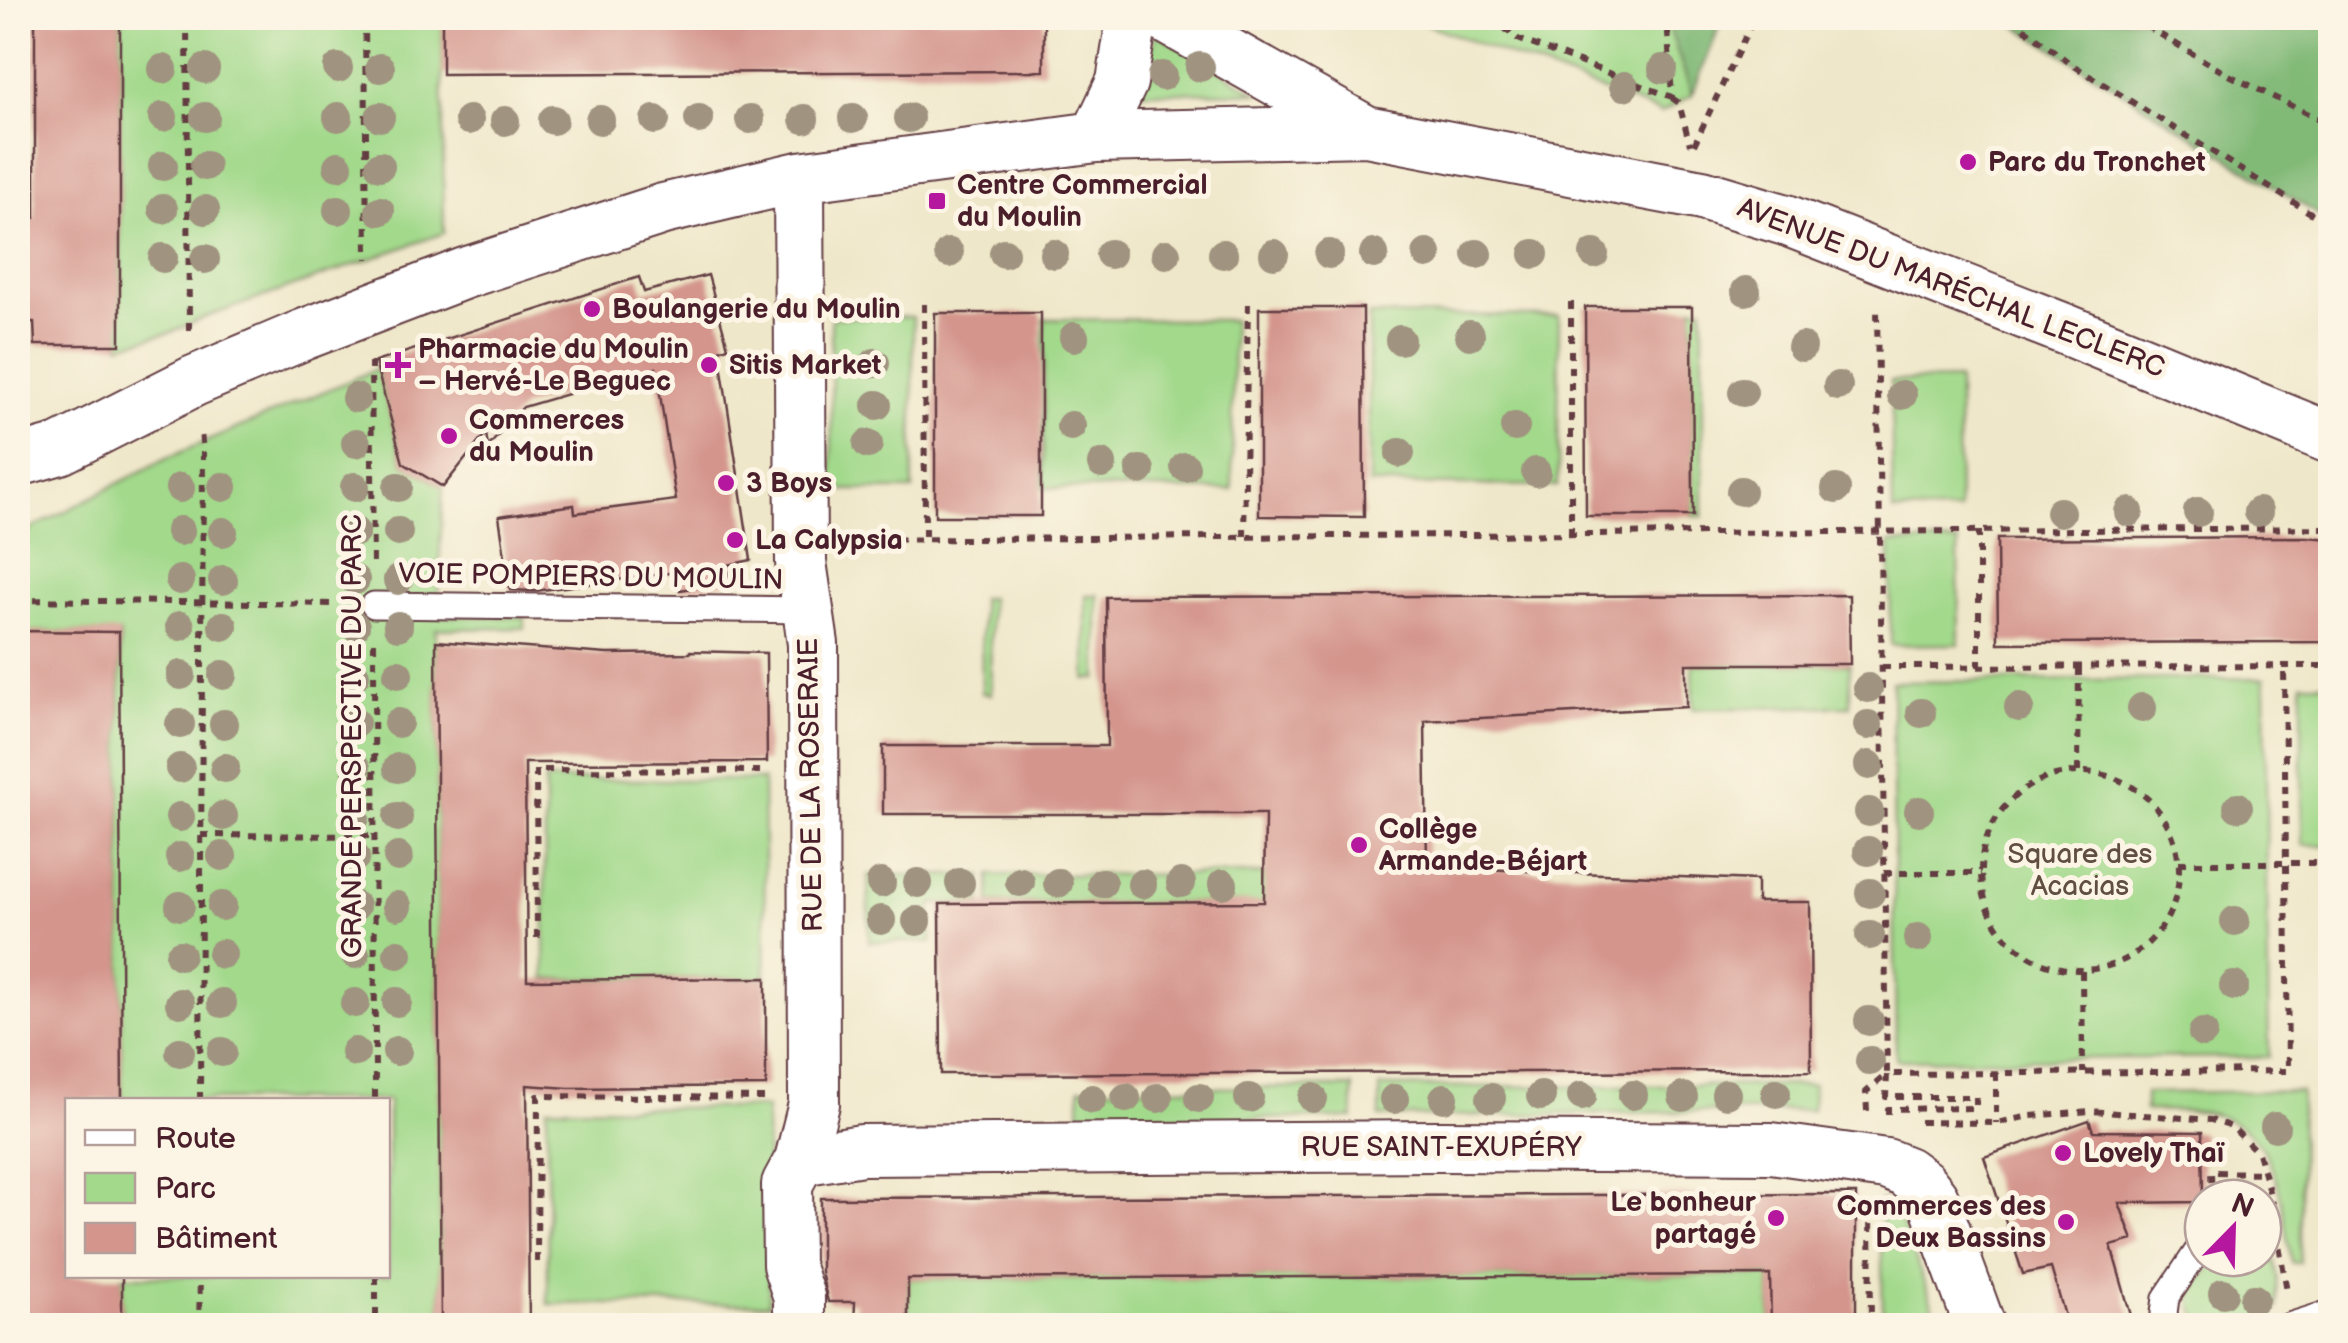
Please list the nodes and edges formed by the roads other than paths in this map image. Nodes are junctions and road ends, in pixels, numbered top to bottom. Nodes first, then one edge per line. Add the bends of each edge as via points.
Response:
1 (1128, 18) edge
2 (1166, 18) edge
3 (1366, 131) junction
4 (1096, 138) junction
5 (799, 178) junction
6 (2330, 438) edge
7 (38, 455) edge
8 (18, 476) edge
9 (374, 604) road end
10 (808, 610) junction
11 (800, 1160) junction
12 (2183, 1273) edge
13 (2328, 1313) edge
14 (799, 1326) edge
15 (1980, 1326) edge
16 (2167, 1326) edge
17 (2289, 1326) edge

1 - 4 street via 1122,82
2 - 3 street
3 - 4 street, AVENUE DU MARÉCHAL LECLERC
3 - 6 street, AVENUE DU MARÉCHAL LECLERC via 1702,195 1786,220
4 - 5 street, AVENUE DU MARÉCHAL LECLERC
5 - 7 street, AVENUE DU MARÉCHAL LECLERC via 663,209 465,273 194,381
5 - 10 street, RUE DE LA ROSERAIE
7 - 8 street, AVENUE DU MARÉCHAL LECLERC
9 - 10 lane, VOIE POMPIERS DU MOULIN
10 - 11 street, RUE DE LA ROSERAIE via 814,1104
11 - 14 street, RUE DE LA ROSERAIE via 787,1184 788,1265 799,1296
11 - 15 street, RUE SAINT-EXUPÉRY via 862,1150 1771,1148 1886,1135 1906,1172 1932,1198
12 - 16 lane via 2166,1298
13 - 17 lane

